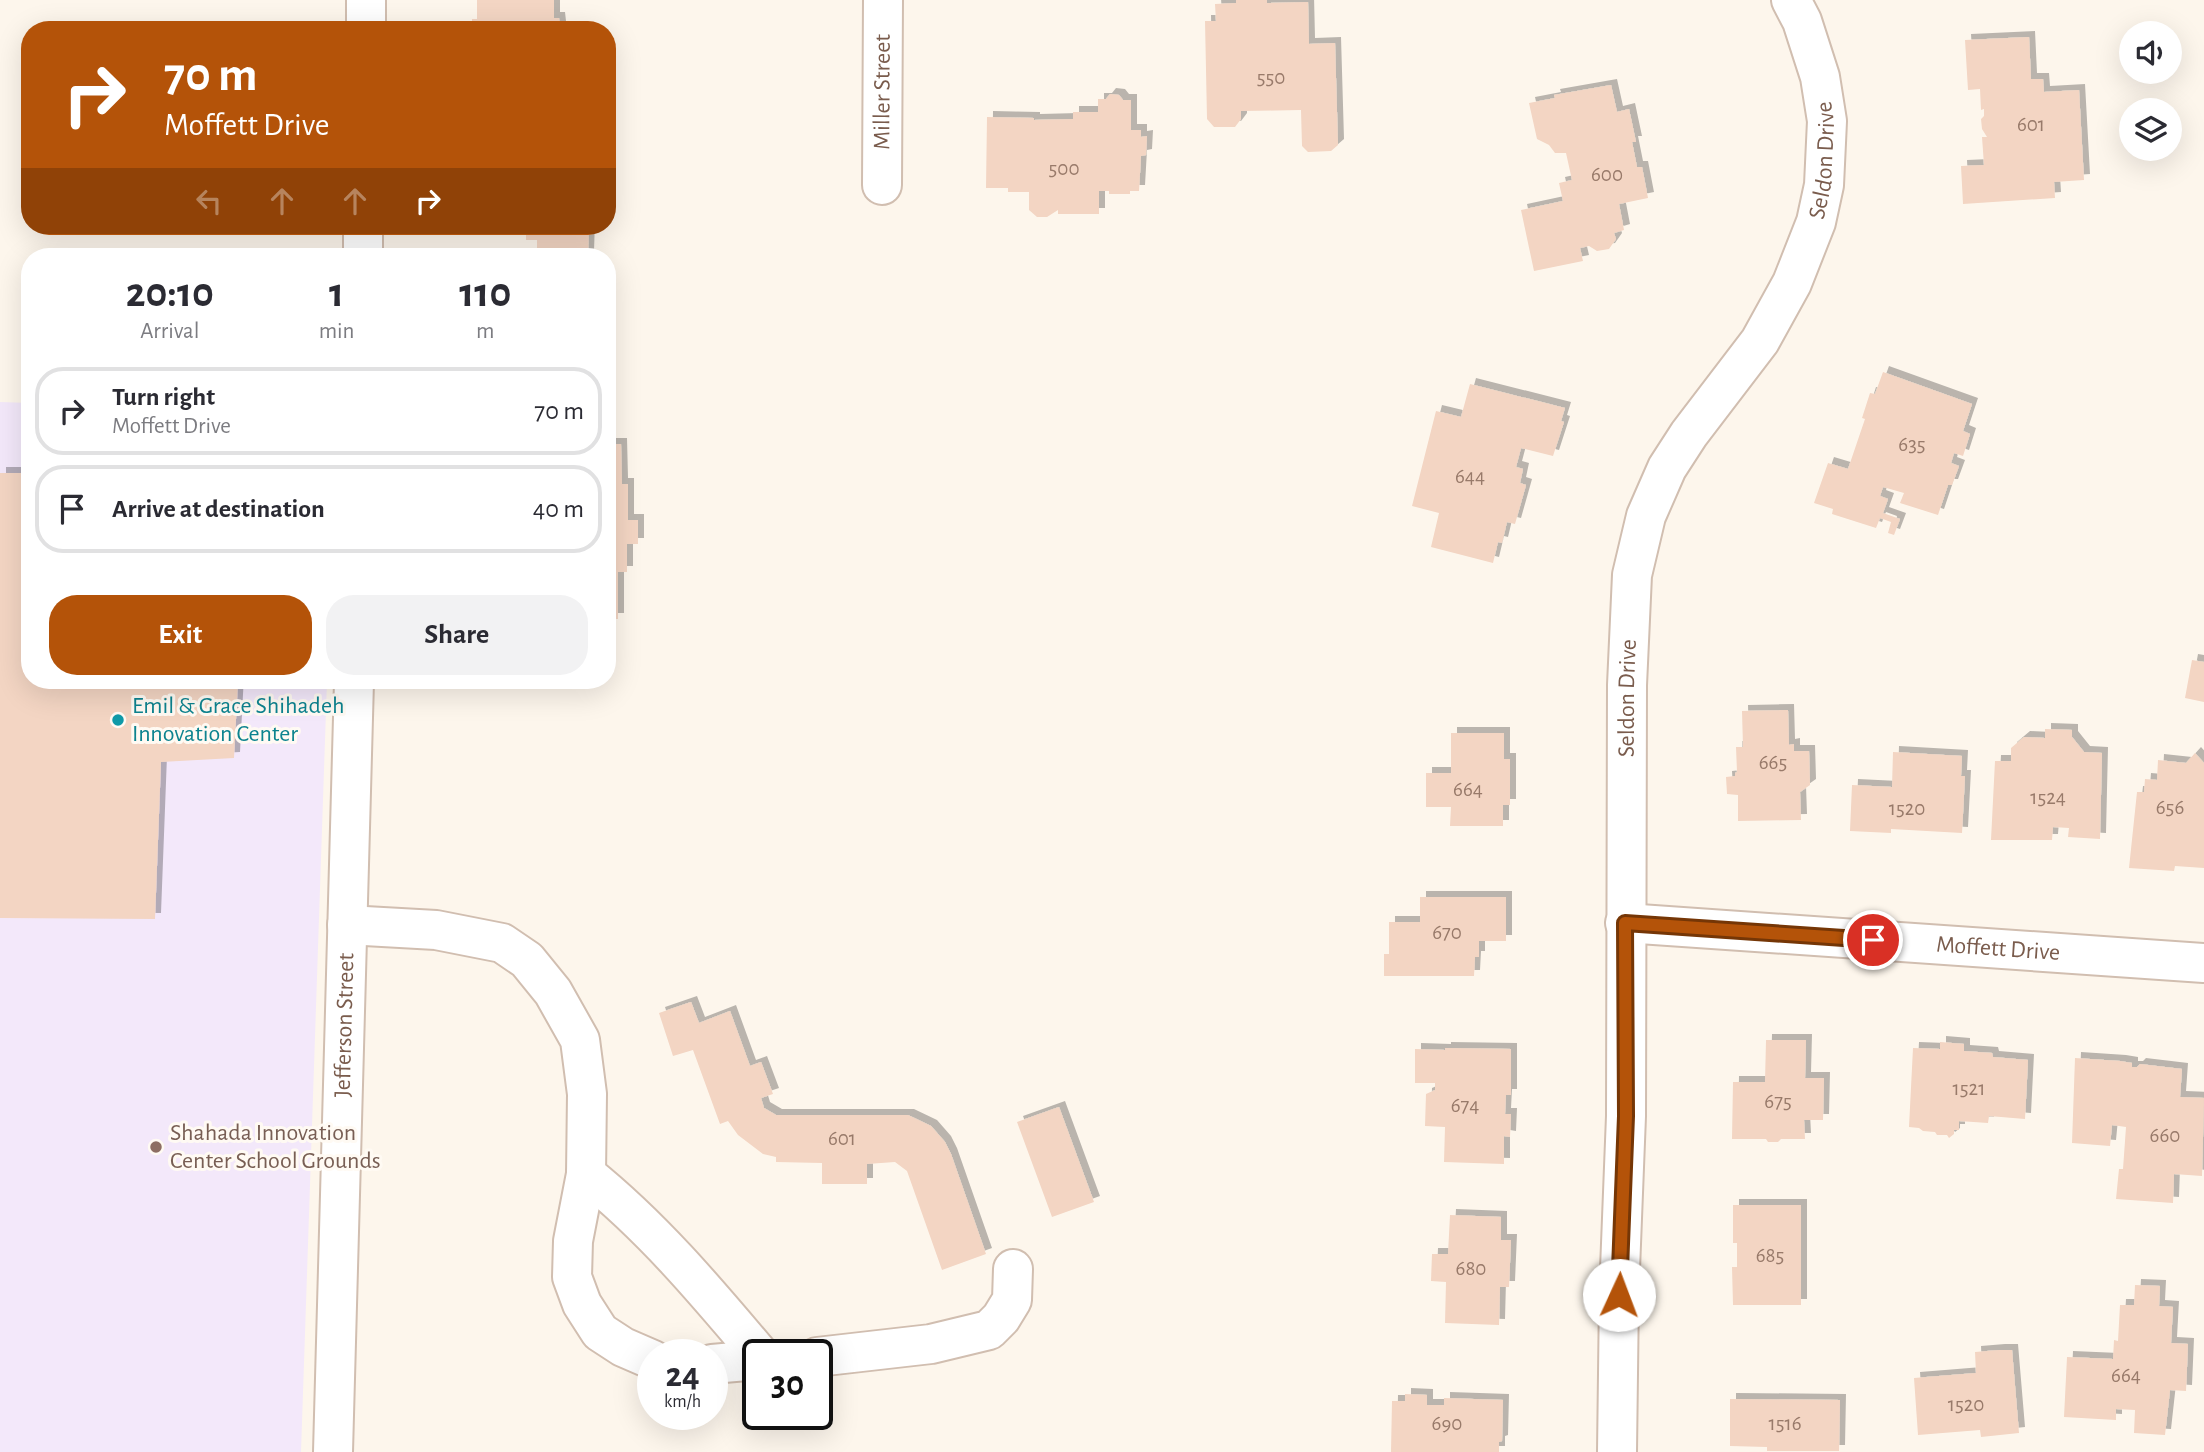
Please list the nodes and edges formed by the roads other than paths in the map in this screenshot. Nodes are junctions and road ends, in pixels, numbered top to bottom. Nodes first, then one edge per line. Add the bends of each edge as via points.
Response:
1 (366, 0) edge
2 (883, 0) edge
3 (1791, 0) edge
4 (366, 21) edge
5 (882, 185) dead end
6 (354, 689) edge
7 (1625, 923) junction
8 (347, 925) junction
9 (2204, 963) edge
10 (586, 1174) junction
11 (1013, 1269) dead end
12 (746, 1339) edge
13 (637, 1353) edge
14 (833, 1355) edge
15 (333, 1452) edge
16 (1617, 1452) edge

1 - 4 street
2 - 5 street, Miller Street
3 - 7 street, Seldon Drive via 1820,76 1827,121 1824,185 1816,222 1792,283 1760,341 1667,468 1646,516 1632,575
6 - 8 street, Jefferson Street
7 - 9 street, Moffett Drive
7 - 16 street, Seldon Drive via 1626,1116
8 - 10 street via 476,936 502,943 527,960 554,992 580,1040 587,1094
8 - 15 street, Jefferson Street
10 - 12 street via 650,1230
10 - 13 street via 572,1241 572,1277 600,1332
11 - 14 street via 1012,1300 989,1330 931,1343

